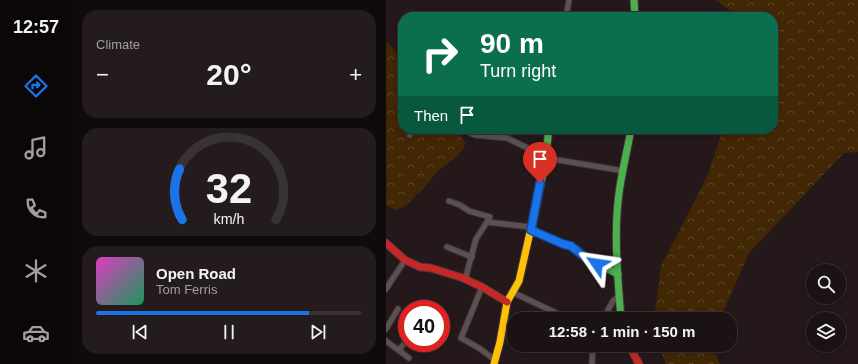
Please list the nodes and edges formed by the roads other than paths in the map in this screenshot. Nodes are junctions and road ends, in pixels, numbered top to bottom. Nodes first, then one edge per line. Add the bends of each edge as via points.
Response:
1 (569, 0) edge
2 (634, 0) edge
3 (567, 12) edge
4 (635, 12) edge
5 (475, 134) edge
6 (548, 134) edge
7 (630, 134) edge
8 (478, 135) joint
9 (546, 157) junction
10 (624, 172) junction
11 (449, 202) dead end
12 (487, 222) junction
13 (531, 228) junction
14 (386, 243) edge
15 (447, 247) dead end
16 (472, 257) junction
17 (404, 260) junction
18 (618, 274) junction
19 (465, 280) junction
20 (482, 287) junction
21 (386, 289) edge
22 (512, 292) junction
23 (620, 295) junction
24 (507, 302) junction
25 (398, 309) dead end
26 (554, 312) edge
27 (607, 312) edge
28 (621, 312) edge
29 (386, 329) edge
30 (386, 341) edge
31 (398, 349) edge
32 (402, 352) edge
33 (593, 352) edge
34 (632, 352) edge
35 (409, 358) dead end
36 (494, 362) edge
37 (592, 364) edge
38 (639, 364) edge

1 - 3 street
2 - 4 street
5 - 8 street
6 - 9 street
7 - 10 street
8 - 9 street via 507,138
9 - 10 street
9 - 13 street
10 - 18 street via 618,201
11 - 12 street via 469,211 490,216
12 - 13 street
12 - 16 street via 476,239
13 - 18 street via 571,246 586,258
13 - 22 street via 519,281
14 - 17 street
15 - 16 street
16 - 19 street
17 - 19 street
17 - 21 street
18 - 23 street
19 - 20 street
20 - 24 street
20 - 36 street via 461,338 479,348
22 - 24 street
22 - 26 street
23 - 27 street
23 - 28 street
24 - 36 street
25 - 29 street
30 - 31 street
32 - 35 street
33 - 37 street
34 - 38 street

